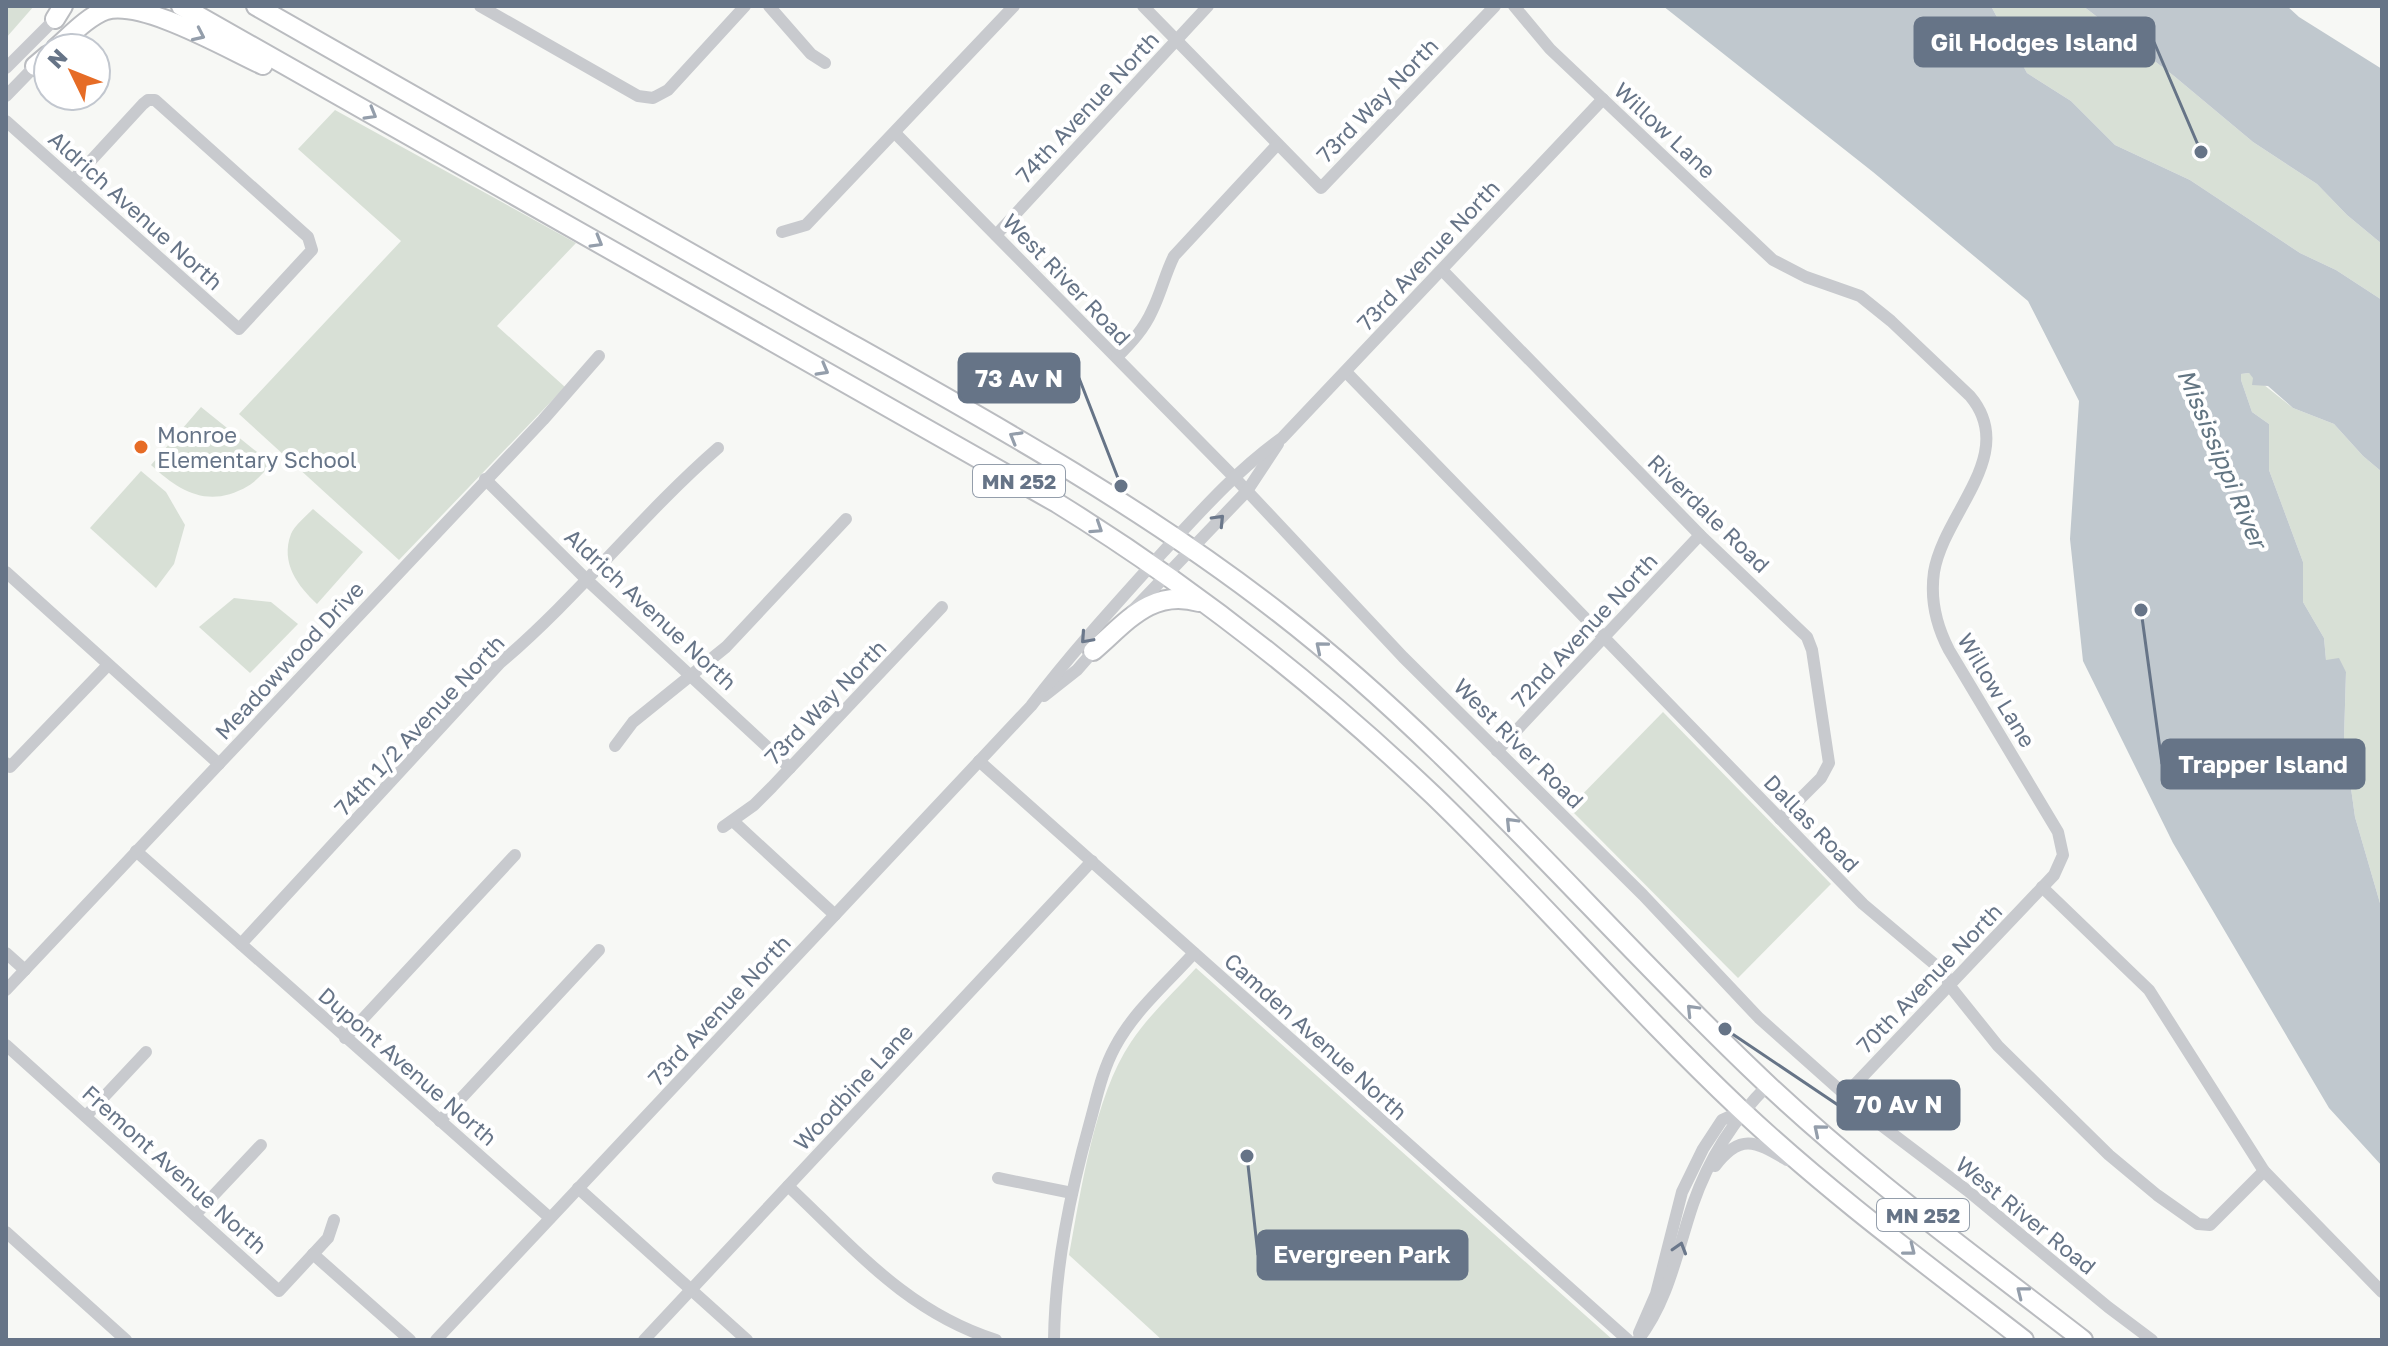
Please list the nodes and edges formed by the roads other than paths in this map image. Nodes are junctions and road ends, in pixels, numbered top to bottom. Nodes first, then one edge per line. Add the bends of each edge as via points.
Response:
1 (94, 6) edge
2 (181, 6) edge
3 (256, 6) edge
4 (480, 6) edge
5 (745, 6) edge
6 (769, 6) edge
7 (1014, 6) edge
8 (1143, 6) edge
9 (1208, 6) edge
10 (1495, 6) edge
11 (1514, 6) edge
12 (62, 10) edge
13 (69, 32) edge
14 (74, 32) edge
15 (1176, 40) junction
16 (825, 63) dead end
17 (6, 68) edge
18 (32, 70) edge
19 (325, 87) junction
20 (6, 96) edge
21 (1603, 99) junction
22 (6, 121) edge
23 (895, 133) junction
24 (1277, 145) junction
25 (73, 180) junction
26 (782, 232) dead end
27 (996, 235) junction
28 (1442, 270) junction
29 (599, 356) dead end
30 (1117, 357) junction
31 (1346, 372) junction
32 (1282, 438) junction
33 (718, 448) dead end
34 (1234, 477) junction
35 (485, 479) junction
36 (1247, 491) junction
37 (846, 519) dead end
38 (1700, 535) junction
39 (1184, 543) junction
40 (1159, 570) junction
41 (6, 572) edge
42 (587, 580) junction
43 (1207, 604) junction
44 (942, 607) dead end
45 (1604, 637) junction
46 (1093, 651) junction
47 (108, 665) junction
48 (692, 676) junction
49 (1031, 706) junction
50 (615, 746) dead end
51 (1497, 751) junction
52 (979, 761) junction
53 (6, 763) edge
54 (219, 764) junction
55 (790, 768) junction
56 (1780, 819) junction
57 (136, 851) junction
58 (515, 855) dead end
59 (1092, 861) junction
60 (2042, 887) junction
61 (835, 915) junction
62 (241, 944) junction
63 (599, 950) dead end
64 (6, 953) edge
65 (1194, 953) junction
66 (25, 970) junction
67 (1949, 985) junction
68 (6, 990) edge
69 (345, 1038) junction
70 (6, 1045) edge
71 (146, 1052) dead end
72 (1768, 1085) junction
73 (1844, 1096) junction
74 (1742, 1111) junction
75 (86, 1116) junction
76 (440, 1121) junction
77 (261, 1145) dead end
78 (2264, 1171) junction
79 (998, 1178) dead end
80 (1824, 1183) junction
81 (788, 1186) junction
82 (578, 1188) junction
83 (1072, 1193) junction
84 (1693, 1204) junction
85 (195, 1215) junction
86 (550, 1218) junction
87 (334, 1220) dead end
88 (6, 1232) edge
89 (313, 1254) junction
90 (691, 1290) junction
91 (2382, 1292) edge
92 (126, 1340) edge
93 (410, 1340) edge
94 (436, 1340) edge
95 (644, 1340) edge
96 (747, 1340) edge
97 (996, 1340) edge
98 (1054, 1340) edge
99 (1628, 1340) edge
100 (1638, 1340) edge
101 (2024, 1340) edge
102 (2083, 1340) edge
103 (2152, 1340) edge

1 - 13 street
2 - 19 highway, MN 252
39 -> 3 highway, MN 252 via 1075,471
4 - 5 street via 638,96 653,98 668,90
6 - 16 street
7 - 23 street
8 - 15 street
9 - 15 street, 74th Avenue North
10 - 24 street, 73rd Way North via 1321,188
11 - 21 street, Willow Lane
12 - 17 street
14 -> 19 highway via 103,11 134,8
15 - 24 street
15 - 27 street, 74th Avenue North
18 - 20 street
19 -> 40 highway, MN 252 via 1057,503
21 - 28 street, 73rd Avenue North
21 - 60 street, Willow Lane via 1773,260 1860,296 1980,407 1989,436 1987,451 1939,553 1935,613 1949,650 2058,832 2063,855
22 - 25 street, Aldrich Avenue North
23 - 26 street via 806,225
23 - 27 street, West River Road
24 - 30 street via 1174,256 1144,327
25 - 25 street, Aldrich Avenue North via 239,329 308,257 312,243 155,100 143,104
27 - 30 street, West River Road
28 - 31 street, 73rd Avenue North
28 - 38 street, Riverdale Road
29 - 35 street, Meadowwood Drive
30 - 34 street, West River Road
31 - 32 street, 73rd Avenue North
31 - 45 street, Dallas Road
32 - 34 street, 73rd Avenue North
32 - 36 street, 73rd Avenue North
33 - 42 street, 74th 1/2 Avenue North
34 - 36 street, West River Road
34 - 39 street, 73rd Avenue North
35 - 42 street, Aldrich Avenue North
35 - 54 street, Meadowwood Drive
39 -> 36 street, 73rd Avenue North
36 - 51 street, West River Road
37 - 48 street
38 - 45 street, 72nd Avenue North
38 - 56 street, Riverdale Road via 1798,627 1812,650 1829,763
39 - 40 street, 73rd Avenue North
39 - 40 street, 73rd Avenue North
72 -> 39 highway, MN 252 via 1377,694
40 - 43 highway, MN 252
40 - 46 street, 73rd Avenue North
40 -> 49 street, 73rd Avenue North via 1061,665
41 - 47 street
42 - 48 street, Aldrich Avenue North
42 - 62 street, 74th 1/2 Avenue North via 500,663
43 - 46 highway via 1178,597 1159,601
43 - 74 highway, MN 252 via 1345,715 1433,796
44 - 55 street, 73rd Way North
45 - 51 street, 72nd Avenue North
45 - 56 street, Dallas Road
46 - 49 street, 73rd Avenue North
47 - 53 street via 10,767
47 - 54 street
48 - 50 street via 633,722
48 - 55 street, Aldrich Avenue North
49 - 52 street, 73rd Avenue North
51 - 73 street, West River Road via 1759,1018
52 - 59 street, Camden Avenue North
52 - 61 street, 73rd Avenue North
54 - 57 street, Meadowwood Drive
55 - 61 street, 73rd Way North via 728,824
56 - 67 street, Dallas Road via 1863,904 1945,973
57 - 62 street, Dupont Avenue North
57 - 66 street, Meadowwood Drive
58 - 69 street
59 - 65 street, Camden Avenue North
59 - 81 street, Woodbine Lane
60 - 67 street, 70th Avenue North
60 - 78 street via 2149,990
61 - 82 street, 73rd Avenue North
62 - 69 street, Dupont Avenue North
63 - 76 street
64 - 66 street
65 - 83 street via 1115,1047 1104,1070
65 - 99 street, Camden Avenue North
66 - 68 street, Meadowwood Drive
67 - 73 street, 70th Avenue North
67 - 78 street, Dallas Road via 1998,1046 2109,1155 2198,1224 2210,1225
69 - 76 street, Dupont Avenue North
70 - 75 street, Fremont Avenue North
71 - 75 street
72 - 74 street
102 -> 72 highway, MN 252 via 1880,1181
73 - 103 street, West River Road
74 - 80 highway, MN 252
74 - 84 street via 1708,1165
74 - 100 street via 1722,1120 1682,1192 1656,1294
75 - 85 street, Fremont Avenue North
76 - 86 street, Dupont Avenue North
77 - 85 street
78 - 91 street
79 - 83 street
80 - 84 street via 1752,1143 1724,1155
80 -> 101 highway, MN 252
81 - 90 street, Woodbine Lane
81 - 97 street via 916,1302 942,1319
82 - 86 street, 73rd Avenue North
82 - 90 street
83 - 98 street
100 -> 84 street via 1653,1320 1673,1272
85 - 89 street, Fremont Avenue North via 279,1291
86 - 94 street, 73rd Avenue North
87 - 89 street, Fremont Avenue North via 328,1238
88 - 92 street
89 - 93 street
90 - 95 street, Woodbine Lane
90 - 96 street

